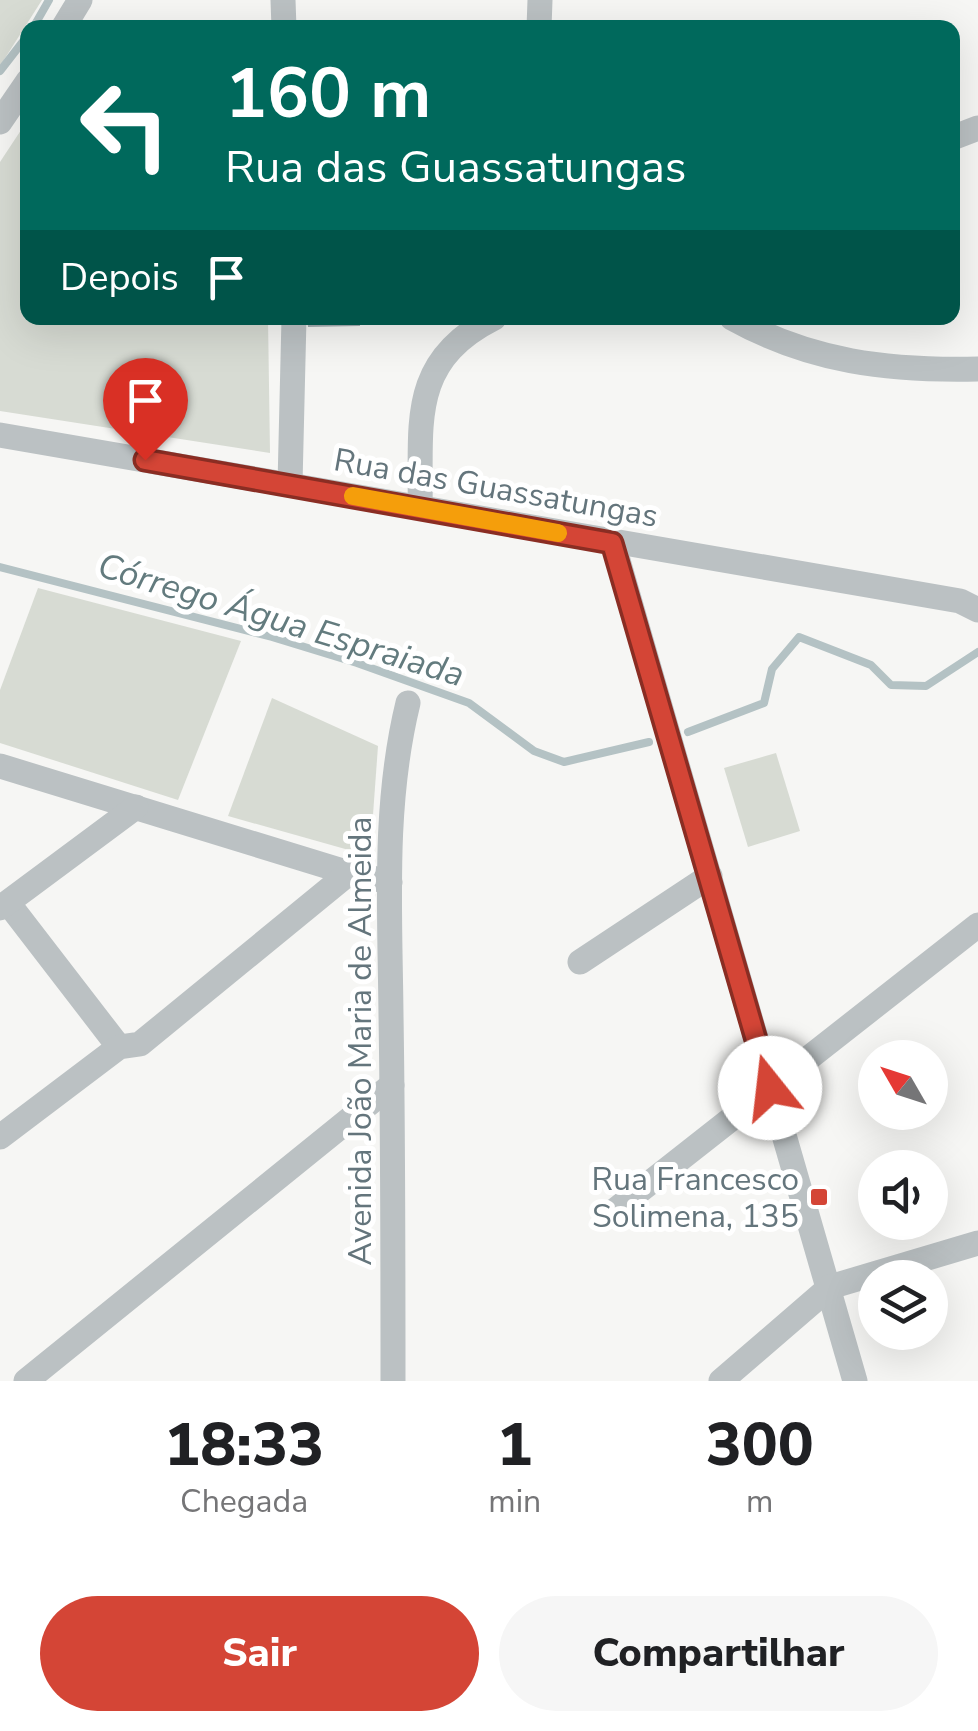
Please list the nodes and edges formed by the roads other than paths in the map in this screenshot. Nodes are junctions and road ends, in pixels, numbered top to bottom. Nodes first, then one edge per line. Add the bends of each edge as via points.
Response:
1 (20, 93) edge
2 (0, 122) edge
3 (294, 325) edge
4 (484, 325) edge
5 (744, 325) edge
6 (978, 369) edge
7 (0, 435) edge
8 (290, 484) junction
9 (420, 508) junction
10 (612, 543) junction
11 (978, 610) edge
12 (408, 703) dead end
13 (0, 766) edge
14 (136, 807) junction
15 (349, 872) junction
16 (710, 876) junction
17 (390, 882) junction
18 (4, 906) edge
19 (978, 925) edge
20 (580, 962) dead end
21 (119, 1047) junction
22 (392, 1086) junction
23 (770, 1088) junction
24 (0, 1137) edge
25 (614, 1211) dead end
26 (978, 1243) edge
27 (830, 1287) junction
28 (26, 1381) edge
29 (393, 1381) edge
30 (721, 1381) edge
31 (855, 1381) edge

1 - 2 street
3 - 8 street
4 - 9 street via 458,343 429,380 420,434
5 - 6 street via 827,358 915,370
7 - 8 street, Rua das Guassatungas
8 - 9 street, Rua das Guassatungas
9 - 10 street, Rua das Guassatungas
10 - 11 street, Rua das Guassatungas via 960,601
10 - 16 street
12 - 17 street, Avenida João Maria de Almeida via 392,789
13 - 14 street
14 - 15 street
14 - 18 street
15 - 17 street
15 - 21 street via 140,1044
16 - 20 street
16 - 23 street
17 - 22 street, Avenida João Maria de Almeida
18 - 21 street
19 - 23 street
21 - 24 street
22 - 28 street
22 - 29 street, Avenida João Maria de Almeida
23 - 25 street
23 - 27 street
26 - 27 street
27 - 30 street
27 - 31 street

